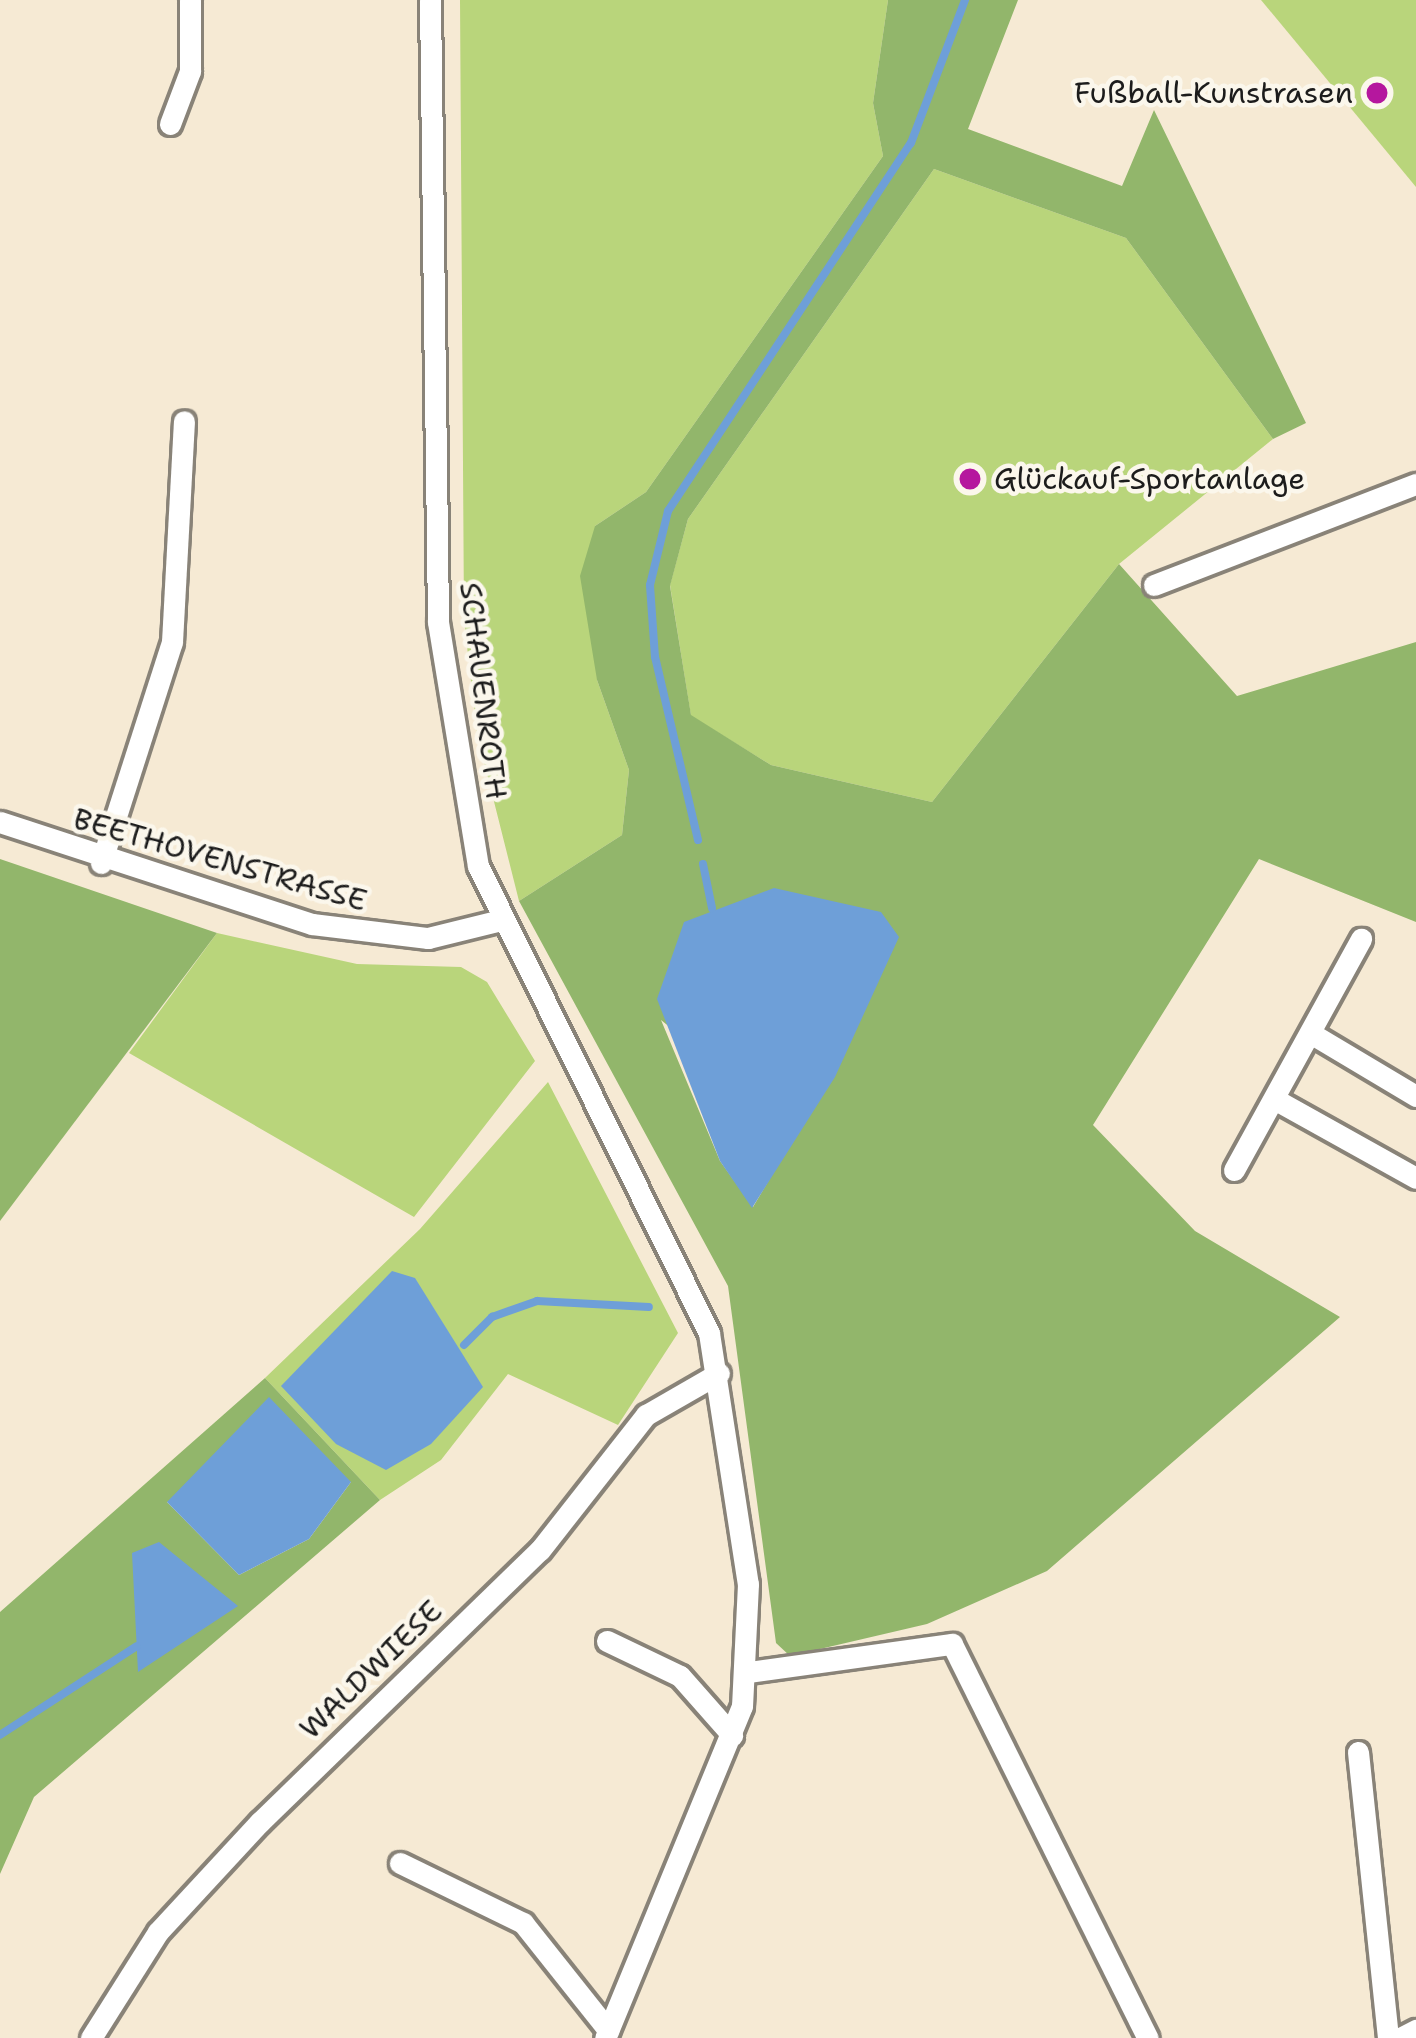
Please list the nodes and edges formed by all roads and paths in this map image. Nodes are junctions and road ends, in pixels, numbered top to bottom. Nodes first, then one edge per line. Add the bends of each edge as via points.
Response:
1 (190, 0) edge
2 (430, 0) edge
3 (170, 124) dead end
4 (184, 421) dead end
5 (1416, 484) edge
6 (1154, 585) dead end
7 (0, 821) edge
8 (101, 863) junction
9 (497, 921) junction
10 (1360, 939) dead end
11 (1312, 1034) junction
12 (1416, 1096) edge
13 (1276, 1100) junction
14 (1234, 1170) dead end
15 (1416, 1178) edge
16 (719, 1373) junction
17 (607, 1641) dead end
18 (748, 1672) junction
19 (732, 1735) junction
20 (1358, 1752) dead end
21 (400, 1863) dead end
22 (1416, 2030) edge
23 (607, 2034) edge
24 (91, 2038) edge
25 (1148, 2038) edge
26 (1388, 2038) edge
27 (1400, 2038) edge

1 - 3 street via 190,71
2 - 9 street, SCHAUENROTH via 438,622 453,740
4 - 8 street via 172,642
5 - 6 street
7 - 8 street, BEETHOVENSTRASSE
8 - 9 street, BEETHOVENSTRASSE via 372,935 428,938
9 - 16 street, SCHAUENROTH via 709,1333
10 - 11 street
11 - 12 street
11 - 13 street
13 - 14 street
13 - 15 street
16 - 18 street, SCHAUENROTH via 748,1584
16 - 24 street, WALDWIESE via 646,1415 540,1550 260,1822 158,1932
17 - 19 street via 680,1676
18 - 19 street, SCHAUENROTH
18 - 25 street via 952,1644
19 - 23 street, SCHAUENROTH
20 - 26 street
21 - 23 street via 523,1923
22 - 27 street

